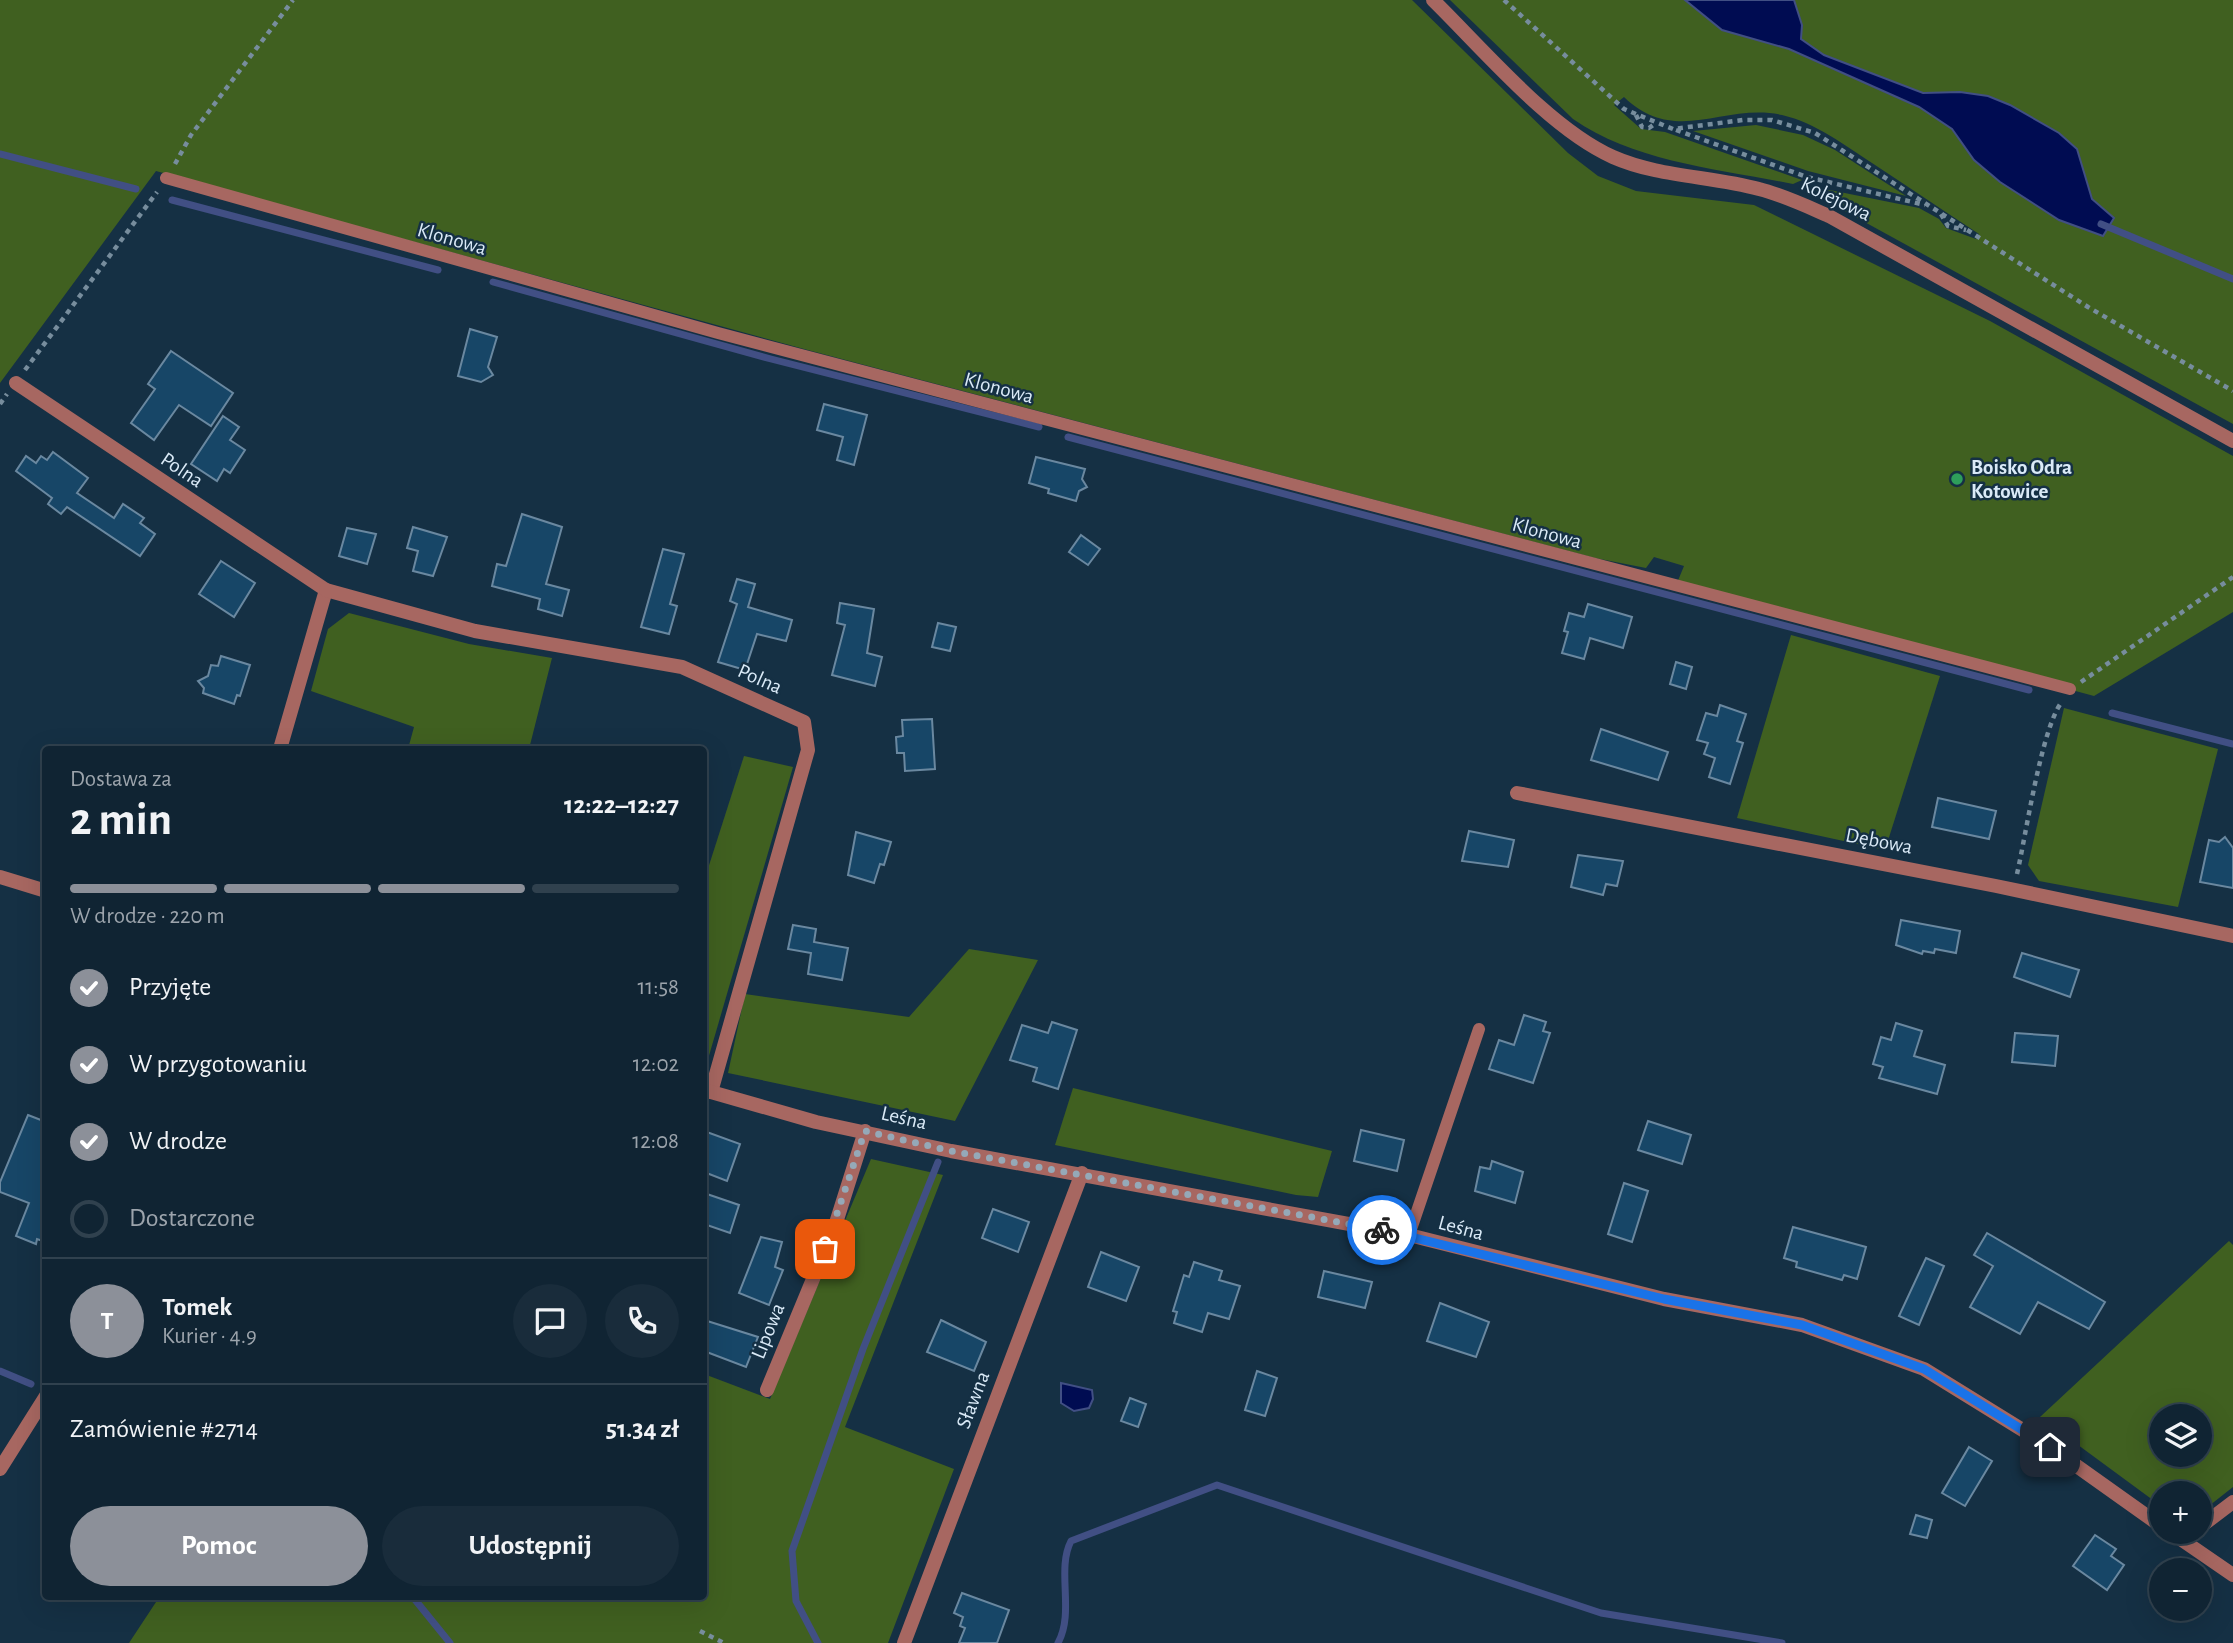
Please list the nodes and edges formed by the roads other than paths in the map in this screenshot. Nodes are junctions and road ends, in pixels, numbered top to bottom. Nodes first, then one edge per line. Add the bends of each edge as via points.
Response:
1 (1433, 0) edge
2 (166, 178) road end
3 (16, 383) road end
4 (2233, 442) edge
5 (326, 590) junction
6 (2070, 689) road end
7 (281, 746) edge
8 (1517, 793) dead end
9 (0, 877) edge
10 (42, 890) edge
11 (2233, 936) edge
12 (1479, 1029) dead end
13 (707, 1091) edge
14 (865, 1131) junction
15 (1082, 1173) junction
16 (1409, 1235) junction
17 (767, 1390) dead end
18 (42, 1402) edge
19 (0, 1469) edge
20 (2233, 1502) edge
21 (2149, 1517) edge
22 (2212, 1518) edge
23 (2198, 1544) edge
24 (2233, 1575) edge
25 (904, 1643) edge

1 - 4 street, Kolejowa via 1528,95 1598,149 1651,168 1758,188 1829,216
2 - 6 lane, Klonowa via 744,340
3 - 5 street, Polna
5 - 7 street
5 - 13 street, Polna via 475,631 682,667 804,722 808,750
8 - 11 street, Dębowa
9 - 10 street
12 - 16 lane
13 - 14 street, Leśna
14 - 15 street, Leśna
14 - 17 street, Lipowa via 835,1226
15 - 16 street, Leśna
15 - 25 street, Sławna
16 - 21 street, Leśna via 1651,1296 1802,1325 1879,1351 1924,1369 2050,1447
18 - 19 street
20 - 22 street
23 - 24 street

